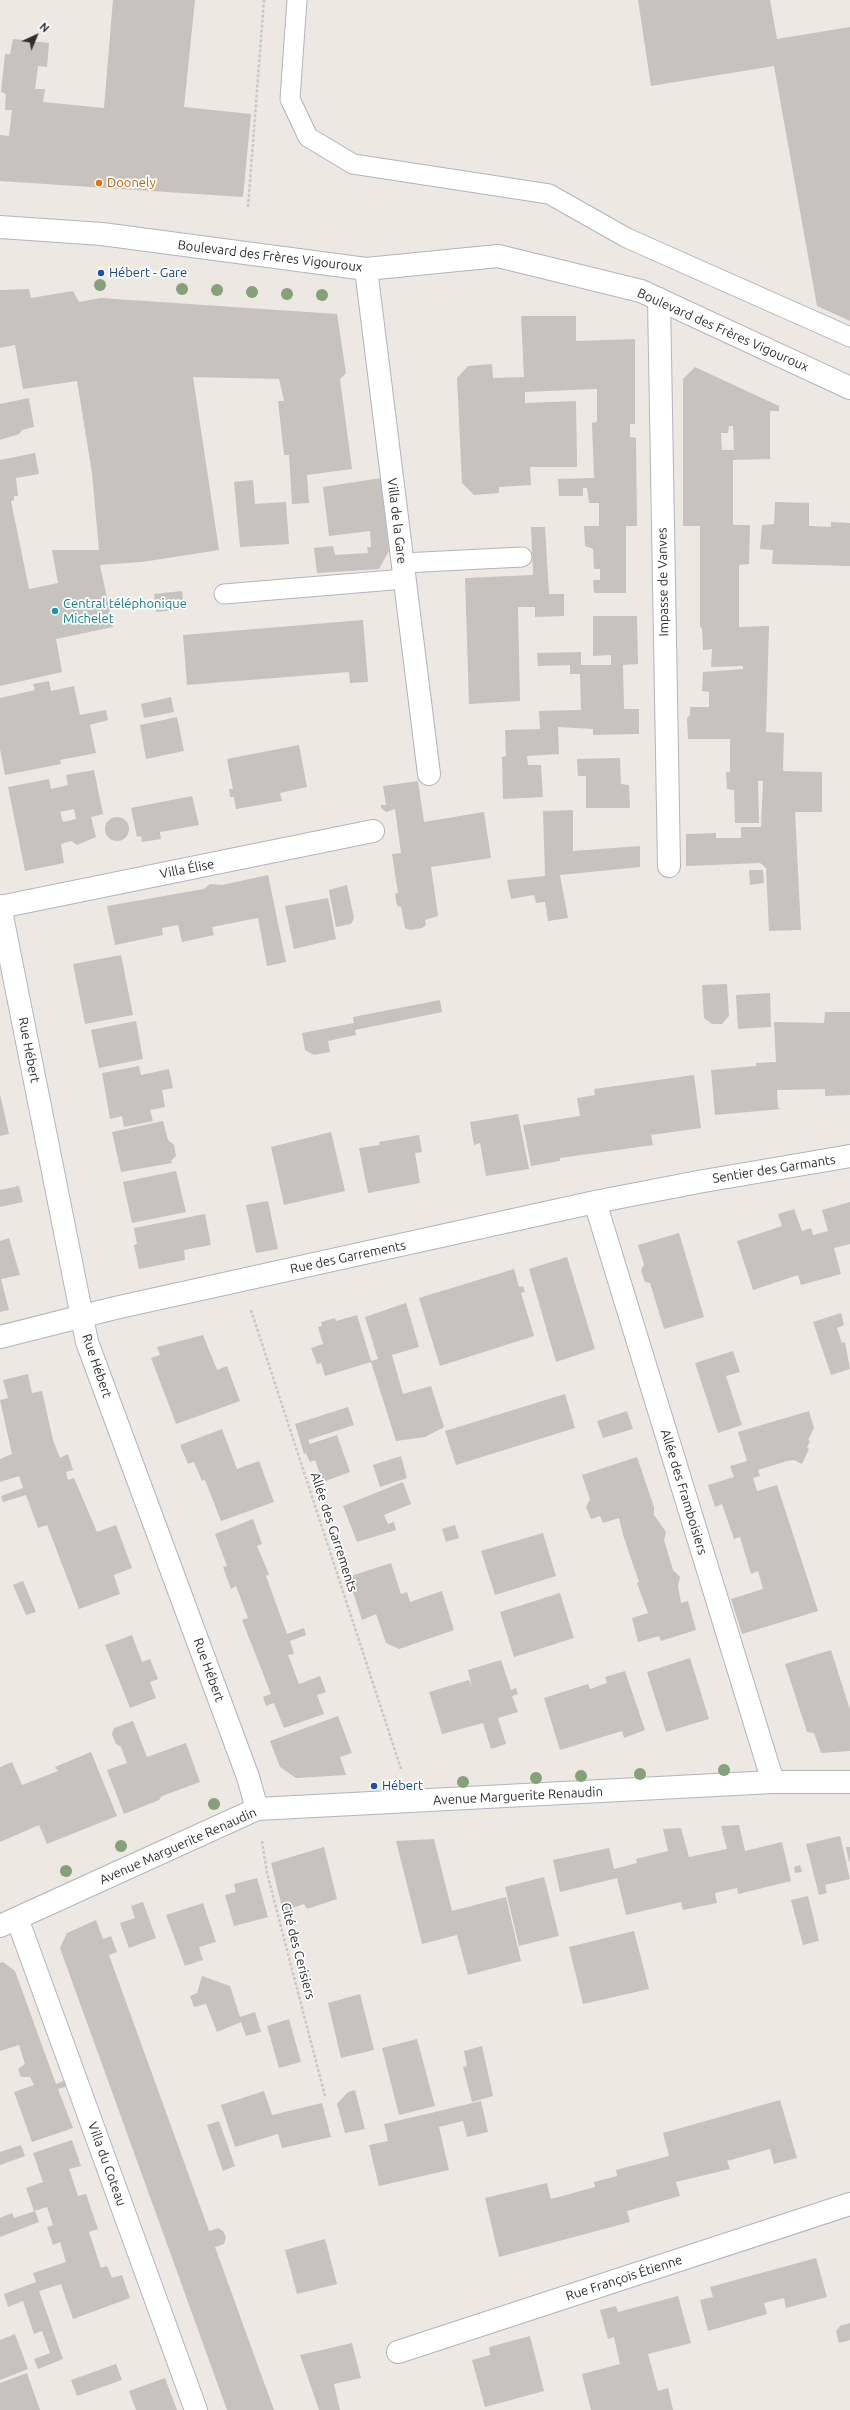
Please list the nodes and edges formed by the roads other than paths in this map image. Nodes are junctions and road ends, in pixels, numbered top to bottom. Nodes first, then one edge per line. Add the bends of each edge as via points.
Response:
1 (297, 0) edge
2 (0, 227) edge
3 (366, 269) junction
4 (659, 299) junction
5 (850, 337) edge
6 (850, 388) edge
7 (522, 557) dead end
8 (404, 571) junction
9 (224, 594) dead end
10 (429, 774) dead end
11 (373, 831) dead end
12 (669, 866) dead end
13 (0, 906) edge
14 (850, 1156) edge
15 (698, 1182) joint
16 (595, 1202) junction
17 (82, 1317) junction
18 (0, 1338) edge
19 (773, 1782) junction
20 (850, 1782) edge
21 (256, 1809) junction
22 (9, 1922) edge
23 (850, 2204) edge
24 (398, 2352) dead end
25 (196, 2410) edge

1 - 5 lane via 290,99 308,137 353,164 549,194 627,238
2 - 3 street, Boulevard des Frères Vigouroux via 102,234
3 - 4 street, Boulevard des Frères Vigouroux via 498,256 641,291
3 - 8 street, Villa de la Gare
4 - 6 street, Boulevard des Frères Vigouroux
4 - 12 street, Impasse de Vanves
7 - 8 lane
8 - 9 lane
8 - 10 street, Villa de la Gare
11 - 13 street, Villa Élise
13 - 17 street, Rue Hébert
14 - 15 street, Sentier des Garmants
15 - 16 street, Rue des Garrements
16 - 17 street, Rue des Garrements
16 - 19 street, Allée des Framboisiers
17 - 18 street, Rue des Garrements
17 - 21 street, Rue Hébert via 87,1342 248,1778
19 - 20 street, Avenue Marguerite Renaudin
19 - 21 street, Avenue Marguerite Renaudin
21 - 22 street, Avenue Marguerite Renaudin
22 - 25 street, Villa du Coteau
23 - 24 street, Rue François Étienne

